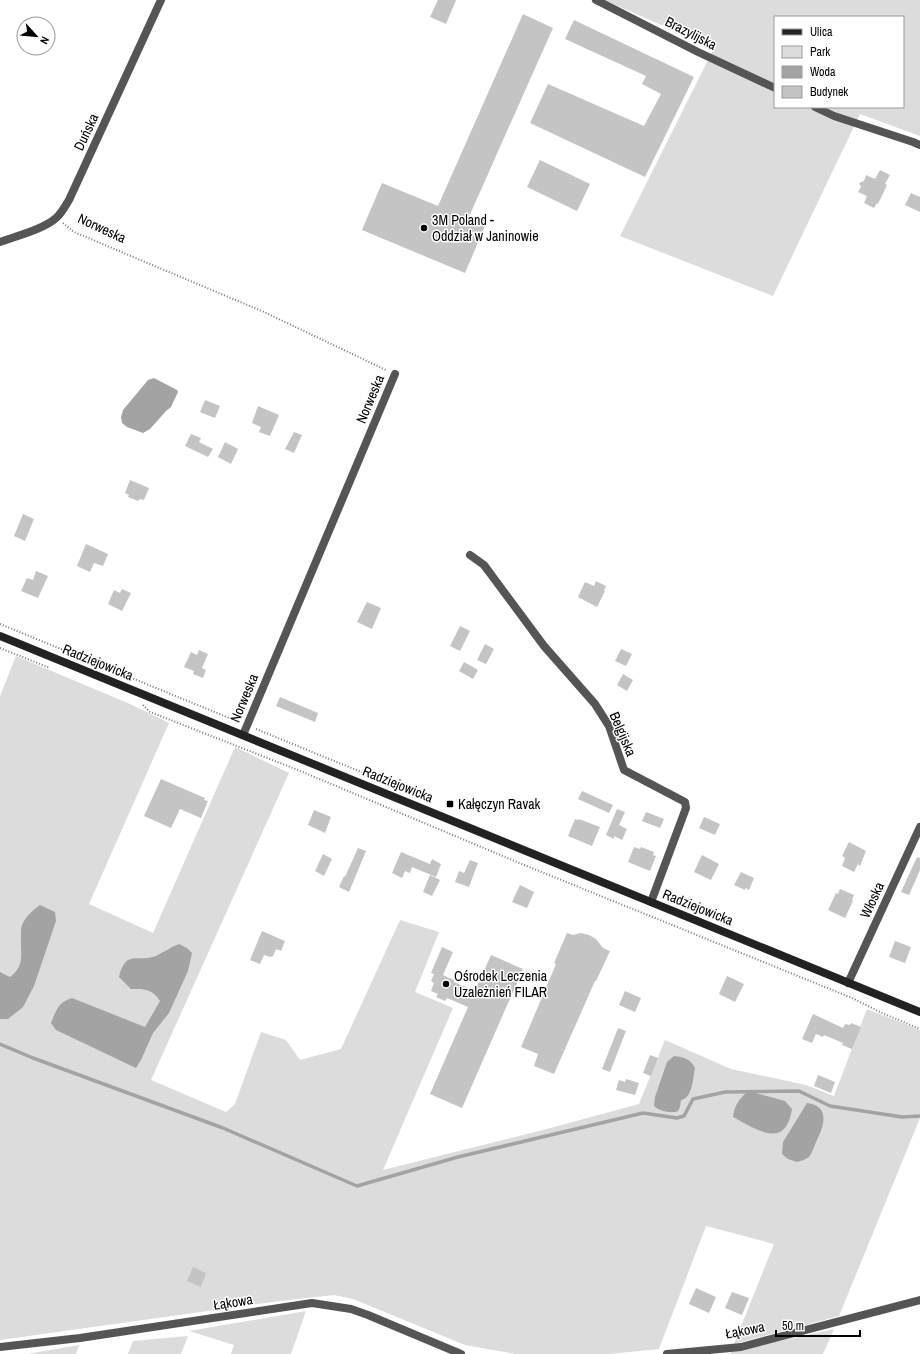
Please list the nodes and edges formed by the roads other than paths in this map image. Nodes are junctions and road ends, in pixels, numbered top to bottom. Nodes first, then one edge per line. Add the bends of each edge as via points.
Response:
1 (162, 0) edge
2 (596, 0) edge
3 (774, 88) edge
4 (817, 108) edge
5 (920, 145) edge
6 (0, 242) edge
7 (395, 374) road end
8 (470, 555) dead end
9 (0, 636) edge
10 (243, 735) junction
11 (920, 828) edge
12 (651, 902) junction
13 (848, 983) junction
14 (920, 1012) edge
15 (920, 1300) edge
16 (0, 1347) edge
17 (461, 1354) edge
18 (667, 1354) edge

1 - 6 street, Duńska via 69,200 56,218 48,223
2 - 3 street, Brazylijska
4 - 5 street
7 - 10 street, Norweska
8 - 12 street, Belgijska via 484,565 544,646 595,704 609,726 624,770 685,802 686,808
9 - 10 main road, Radziejowicka
10 - 12 main road, Radziejowicka
11 - 13 street, Włoska
12 - 13 main road, Radziejowicka
13 - 14 main road, Radziejowicka
15 - 18 street, Łąkowa via 741,1347
16 - 17 street, Łąkowa via 80,1338 312,1303 368,1315

